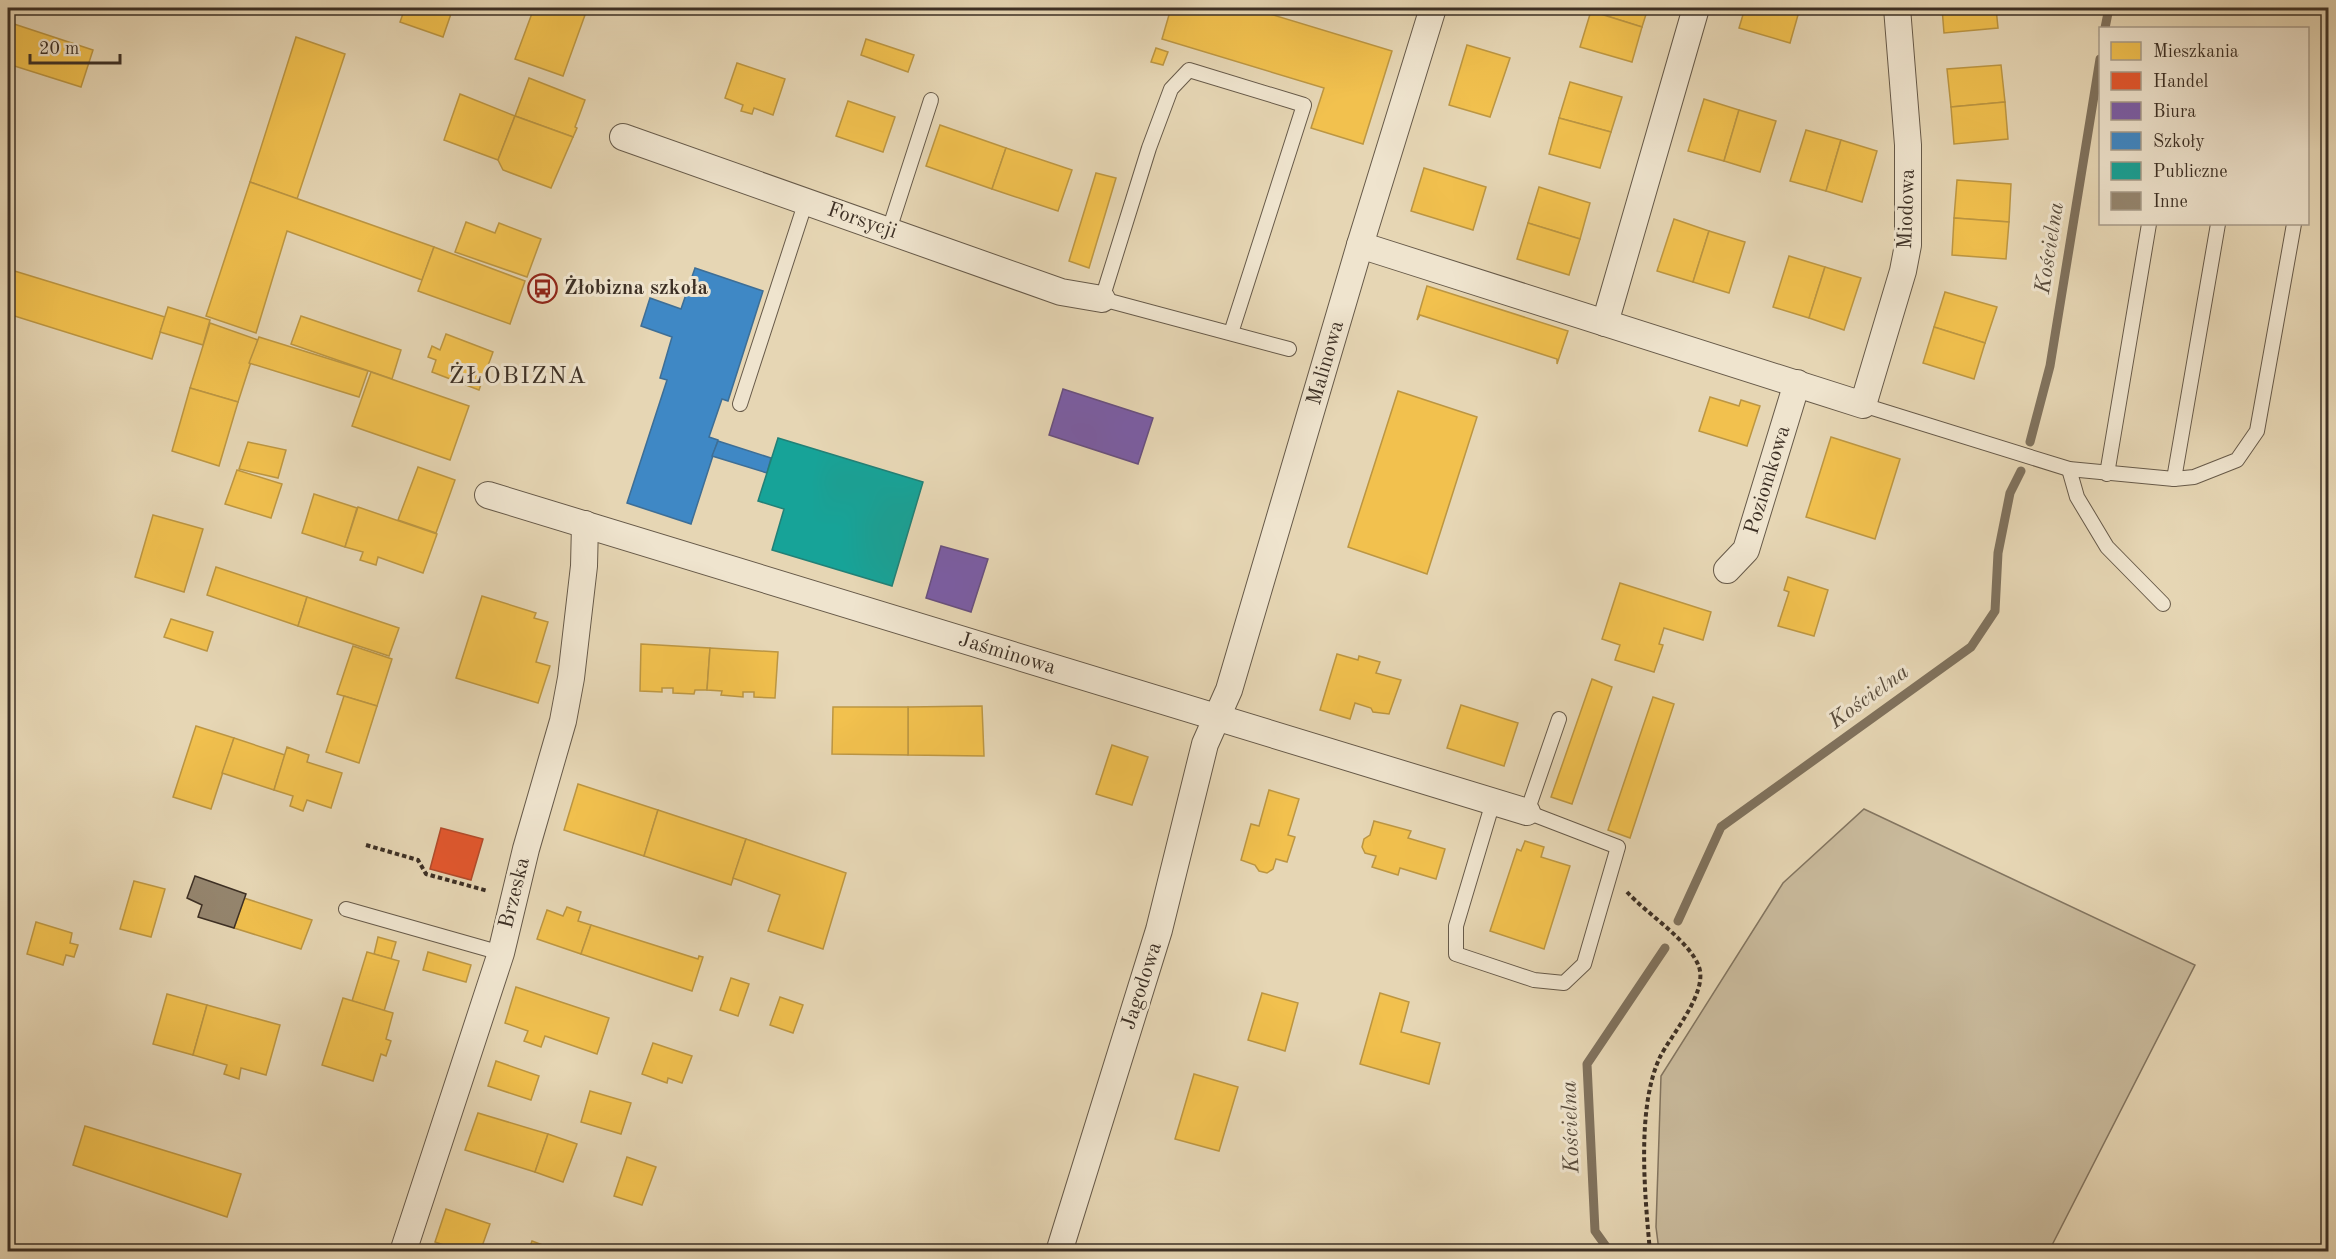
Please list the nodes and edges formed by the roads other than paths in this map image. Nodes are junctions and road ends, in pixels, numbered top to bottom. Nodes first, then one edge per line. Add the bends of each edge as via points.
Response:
1 (1433, 8) edge
2 (1696, 8) edge
3 (1897, 8) edge
4 (931, 100) dead end
5 (623, 137) dead end
6 (806, 201) junction
7 (2149, 225) edge
8 (2218, 225) edge
9 (2294, 225) edge
10 (889, 230) junction
11 (1360, 245) junction
12 (1102, 299) junction
13 (1605, 323) junction
14 (1231, 333) junction
15 (1289, 349) dead end
16 (1797, 383) junction
17 (740, 404) dead end
18 (1863, 405) junction
19 (2069, 469) junction
20 (2107, 474) junction
21 (2174, 479) junction
22 (488, 495) dead end
23 (585, 524) junction
24 (1727, 570) dead end
25 (2163, 604) dead end
26 (1216, 718) junction
27 (1559, 719) dead end
28 (1493, 802) junction
29 (1527, 812) junction
30 (346, 909) dead end
31 (501, 953) junction
32 (403, 1251) edge
33 (1059, 1251) edge

1 - 11 street, Malinowa
2 - 13 street
3 - 18 street, Miodowa via 1908,145 1908,245 1904,272
4 - 10 lane
5 - 6 street, Forsycji
6 - 10 street, Forsycji
6 - 17 lane
7 - 20 lane
8 - 21 lane
9 - 21 lane via 2257,431 2237,460 2193,477
10 - 12 street, Forsycji via 1061,292
11 - 13 street
11 - 26 street, Malinowa via 1229,690
12 - 14 lane
12 - 14 lane via 1171,89 1189,70 1304,105
13 - 16 street
14 - 15 lane
16 - 18 street
16 - 24 street, Poziomkowa via 1746,550
18 - 19 lane
19 - 20 lane
19 - 25 lane via 2077,497 2107,547
20 - 21 lane
22 - 23 street, Jaśminowa
23 - 26 street, Jaśminowa
23 - 31 street, Brzeska via 584,566 563,721
26 - 28 street, Jaśminowa
26 - 33 street, Jagodowa via 1205,744 1159,930
27 - 29 lane
28 - 29 street, Jaśminowa
28 - 29 lane via 1456,926 1456,954 1534,980 1564,983 1584,964 1618,847
30 - 31 lane
31 - 32 street, Brzeska

